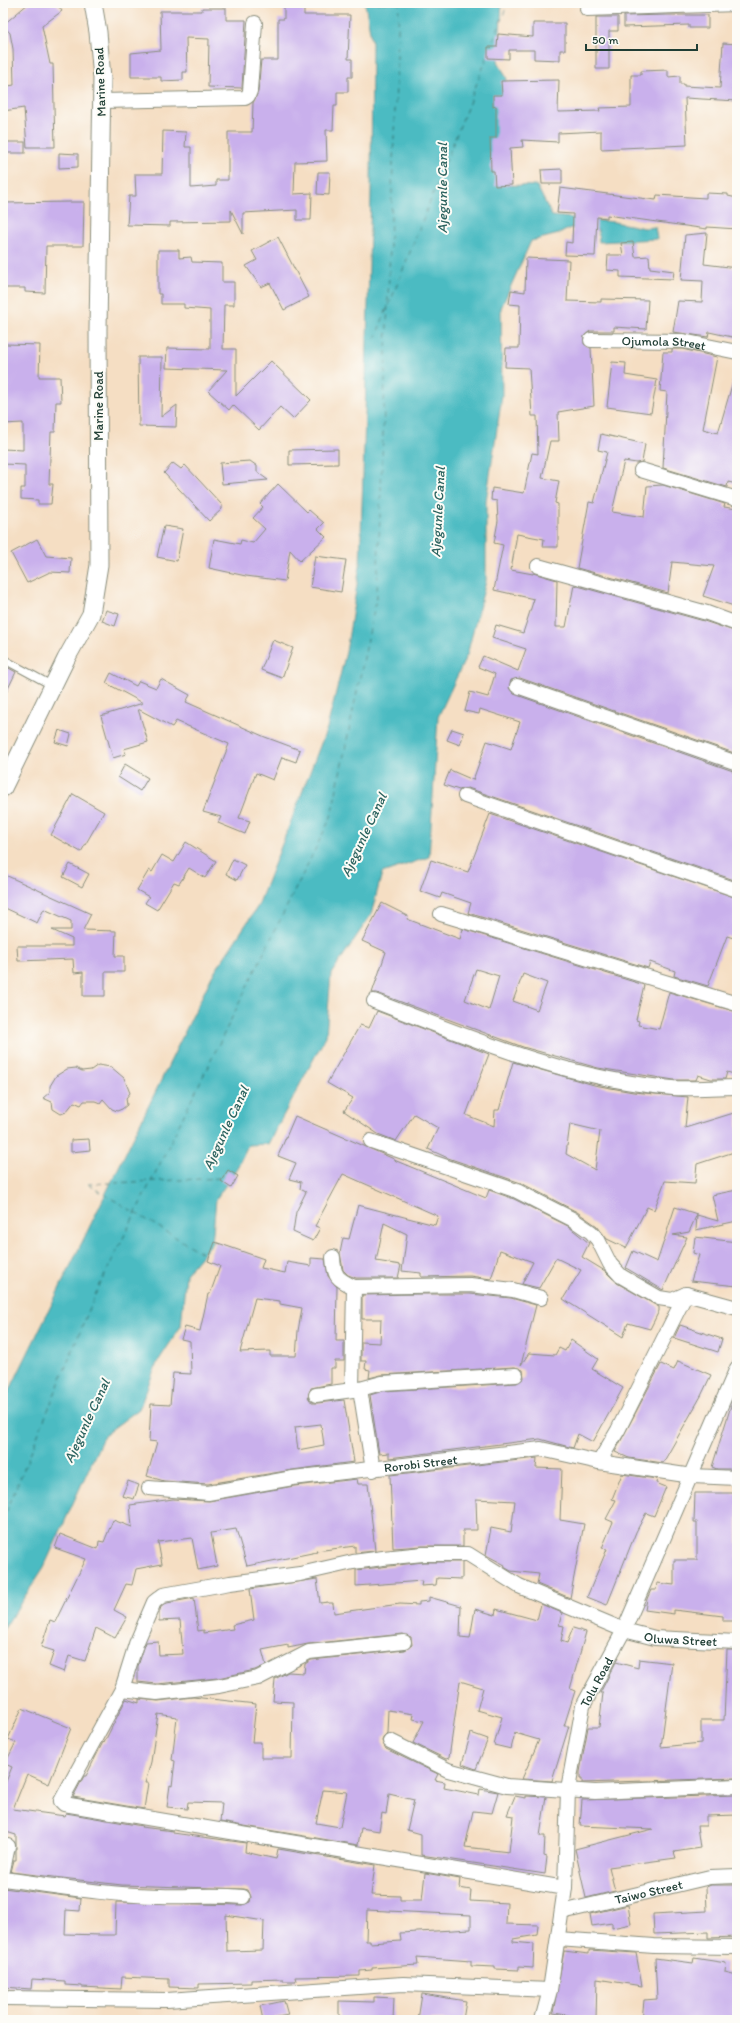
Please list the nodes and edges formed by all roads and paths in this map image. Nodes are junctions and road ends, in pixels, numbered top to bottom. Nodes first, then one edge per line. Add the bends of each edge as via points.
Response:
1 (93, 3) edge
2 (737, 4) edge
3 (587, 10) dead end
4 (255, 23) dead end
5 (102, 101) junction
6 (591, 340) dead end
7 (737, 352) edge
8 (641, 470) dead end
9 (737, 499) edge
10 (538, 566) dead end
11 (737, 624) edge
12 (3, 659) edge
13 (53, 686) junction
14 (517, 686) dead end
15 (737, 763) edge
16 (3, 788) edge
17 (464, 796) dead end
18 (737, 890) edge
19 (441, 914) dead end
20 (374, 1001) dead end
21 (737, 1004) edge
22 (737, 1087) edge
23 (371, 1141) dead end
24 (333, 1257) dead end
25 (354, 1287) junction
26 (686, 1294) junction
27 (540, 1298) dead end
28 (737, 1308) edge
29 (737, 1368) edge
30 (516, 1376) dead end
31 (356, 1389) junction
32 (316, 1395) dead end
33 (599, 1462) junction
34 (373, 1470) junction
35 (692, 1476) junction
36 (737, 1478) edge
37 (149, 1488) dead end
38 (624, 1630) junction
39 (404, 1642) dead end
40 (737, 1642) edge
41 (122, 1689) junction
42 (390, 1741) dead end
43 (737, 1786) edge
44 (568, 1789) junction
45 (8, 1846) dead end
46 (3, 1870) edge
47 (737, 1876) edge
48 (3, 1879) edge
49 (565, 1888) junction
50 (243, 1897) dead end
51 (562, 1912) junction
52 (558, 1939) junction
53 (737, 1947) edge
54 (550, 1990) junction
55 (3, 1998) edge
56 (542, 2020) edge

1 - 5 street, Marine Road via 98,32
2 - 3 street
4 - 5 street via 250,91 245,98
5 - 13 street, Marine Road via 98,330 99,566 91,614
6 - 7 street, Ojumola Street via 683,341
8 - 9 street
10 - 11 street via 707,613
12 - 13 lane
13 - 16 street, Marine Road
14 - 15 street
17 - 18 street
19 - 21 street
20 - 22 street via 511,1053 593,1075 674,1088
23 - 26 street via 517,1191 572,1219 591,1232 610,1264 621,1276 659,1298 672,1300
24 - 25 street via 334,1272 340,1280
25 - 27 street via 470,1284 513,1290
25 - 31 street
26 - 28 street
26 - 33 street via 618,1430
29 - 35 street, Tolu Road
30 - 31 street via 382,1383
31 - 32 street
31 - 34 street
33 - 34 street, Rorobi Street via 541,1450
33 - 35 street, Rorobi Street
34 - 37 street, Rorobi Street via 293,1478 208,1493
35 - 36 street, Rorobi Street
35 - 38 street, Tolu Road
38 - 40 street, Oluwa Street via 655,1638
38 - 41 street, Oluwa Street via 519,1586 468,1554 423,1554 383,1558 300,1574 163,1595 154,1602 136,1644
38 - 44 street, Tolu Road via 583,1706
39 - 41 street via 309,1652 258,1678 219,1686 157,1693
41 - 49 street, Oluwa Street via 61,1801 64,1804
42 - 44 street via 448,1770 507,1786
43 - 44 street via 595,1792
44 - 49 street, Tolu Road
45 - 46 street
47 - 51 street, Taiwo Street via 710,1877
48 - 50 street via 106,1893
49 - 51 street, Tolu Road
51 - 52 street, Tolu Road
52 - 53 street via 654,1946
52 - 54 street, Tolu Road
54 - 55 street via 403,1984 167,2000
54 - 56 street, Tolu Road

